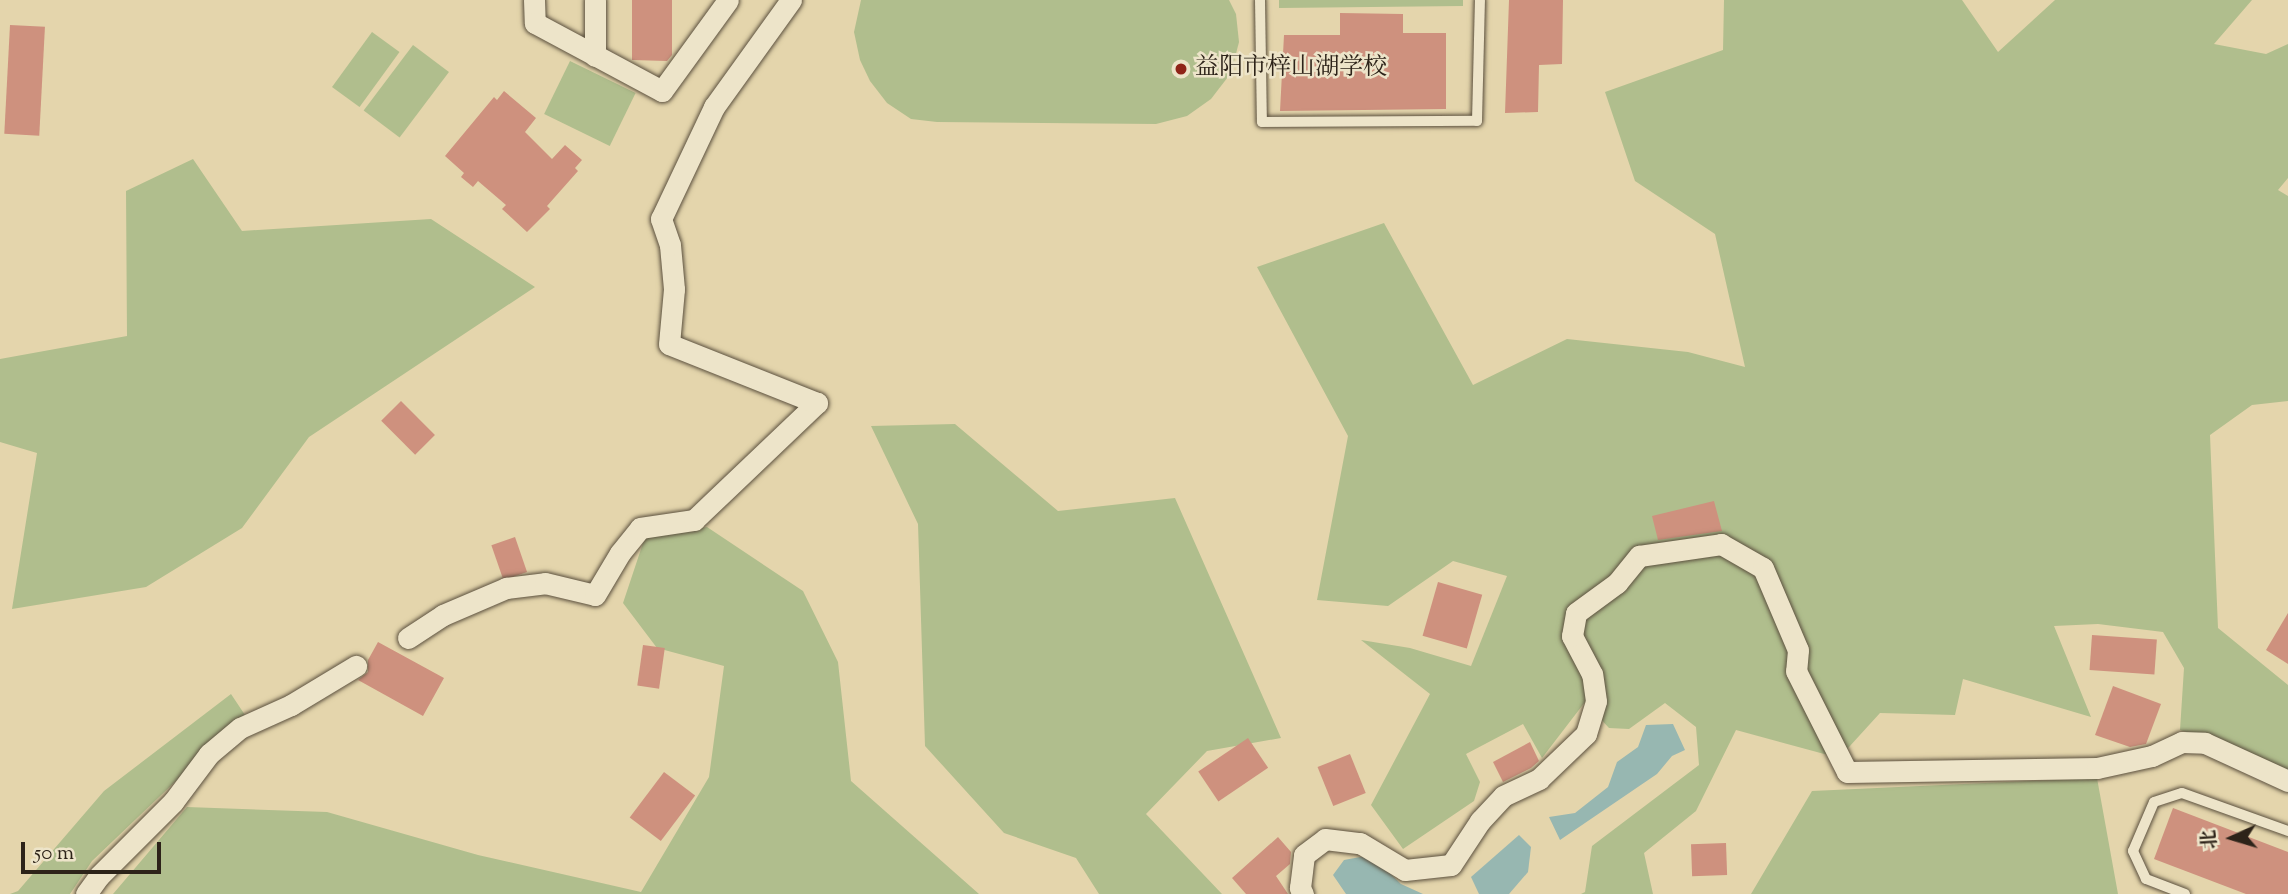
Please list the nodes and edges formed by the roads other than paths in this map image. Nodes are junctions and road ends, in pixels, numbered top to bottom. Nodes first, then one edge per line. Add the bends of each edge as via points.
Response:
1 (534, 0) edge
2 (595, 0) edge
3 (727, 0) edge
4 (791, 0) edge
5 (1260, 0) edge
6 (1480, 0) edge
7 (595, 56) junction
8 (408, 638) dead end
9 (356, 666) dead end
10 (2288, 781) edge
11 (2288, 831) edge
12 (86, 894) edge
13 (1303, 894) edge
14 (2185, 894) edge

1 - 7 street via 534,23
2 - 7 street
3 - 7 street via 662,91
4 - 8 street via 714,107 661,219 670,245 674,289 669,344 817,403 694,520 640,528 595,595 545,583 506,588 443,615
5 - 6 lane via 1262,122 1289,122 1477,121
9 - 12 street via 291,705 240,728 209,754 173,803
10 - 13 street via 2194,742 2096,768 1847,772 1796,671 1798,650 1763,568 1721,544 1639,556 1617,583 1576,613 1572,636 1592,674 1596,701 1586,734 1539,779 1503,796 1451,865 1405,870 1360,843 1325,839 1304,855
11 - 14 lane via 2182,793 2154,802 2133,851 2146,878

